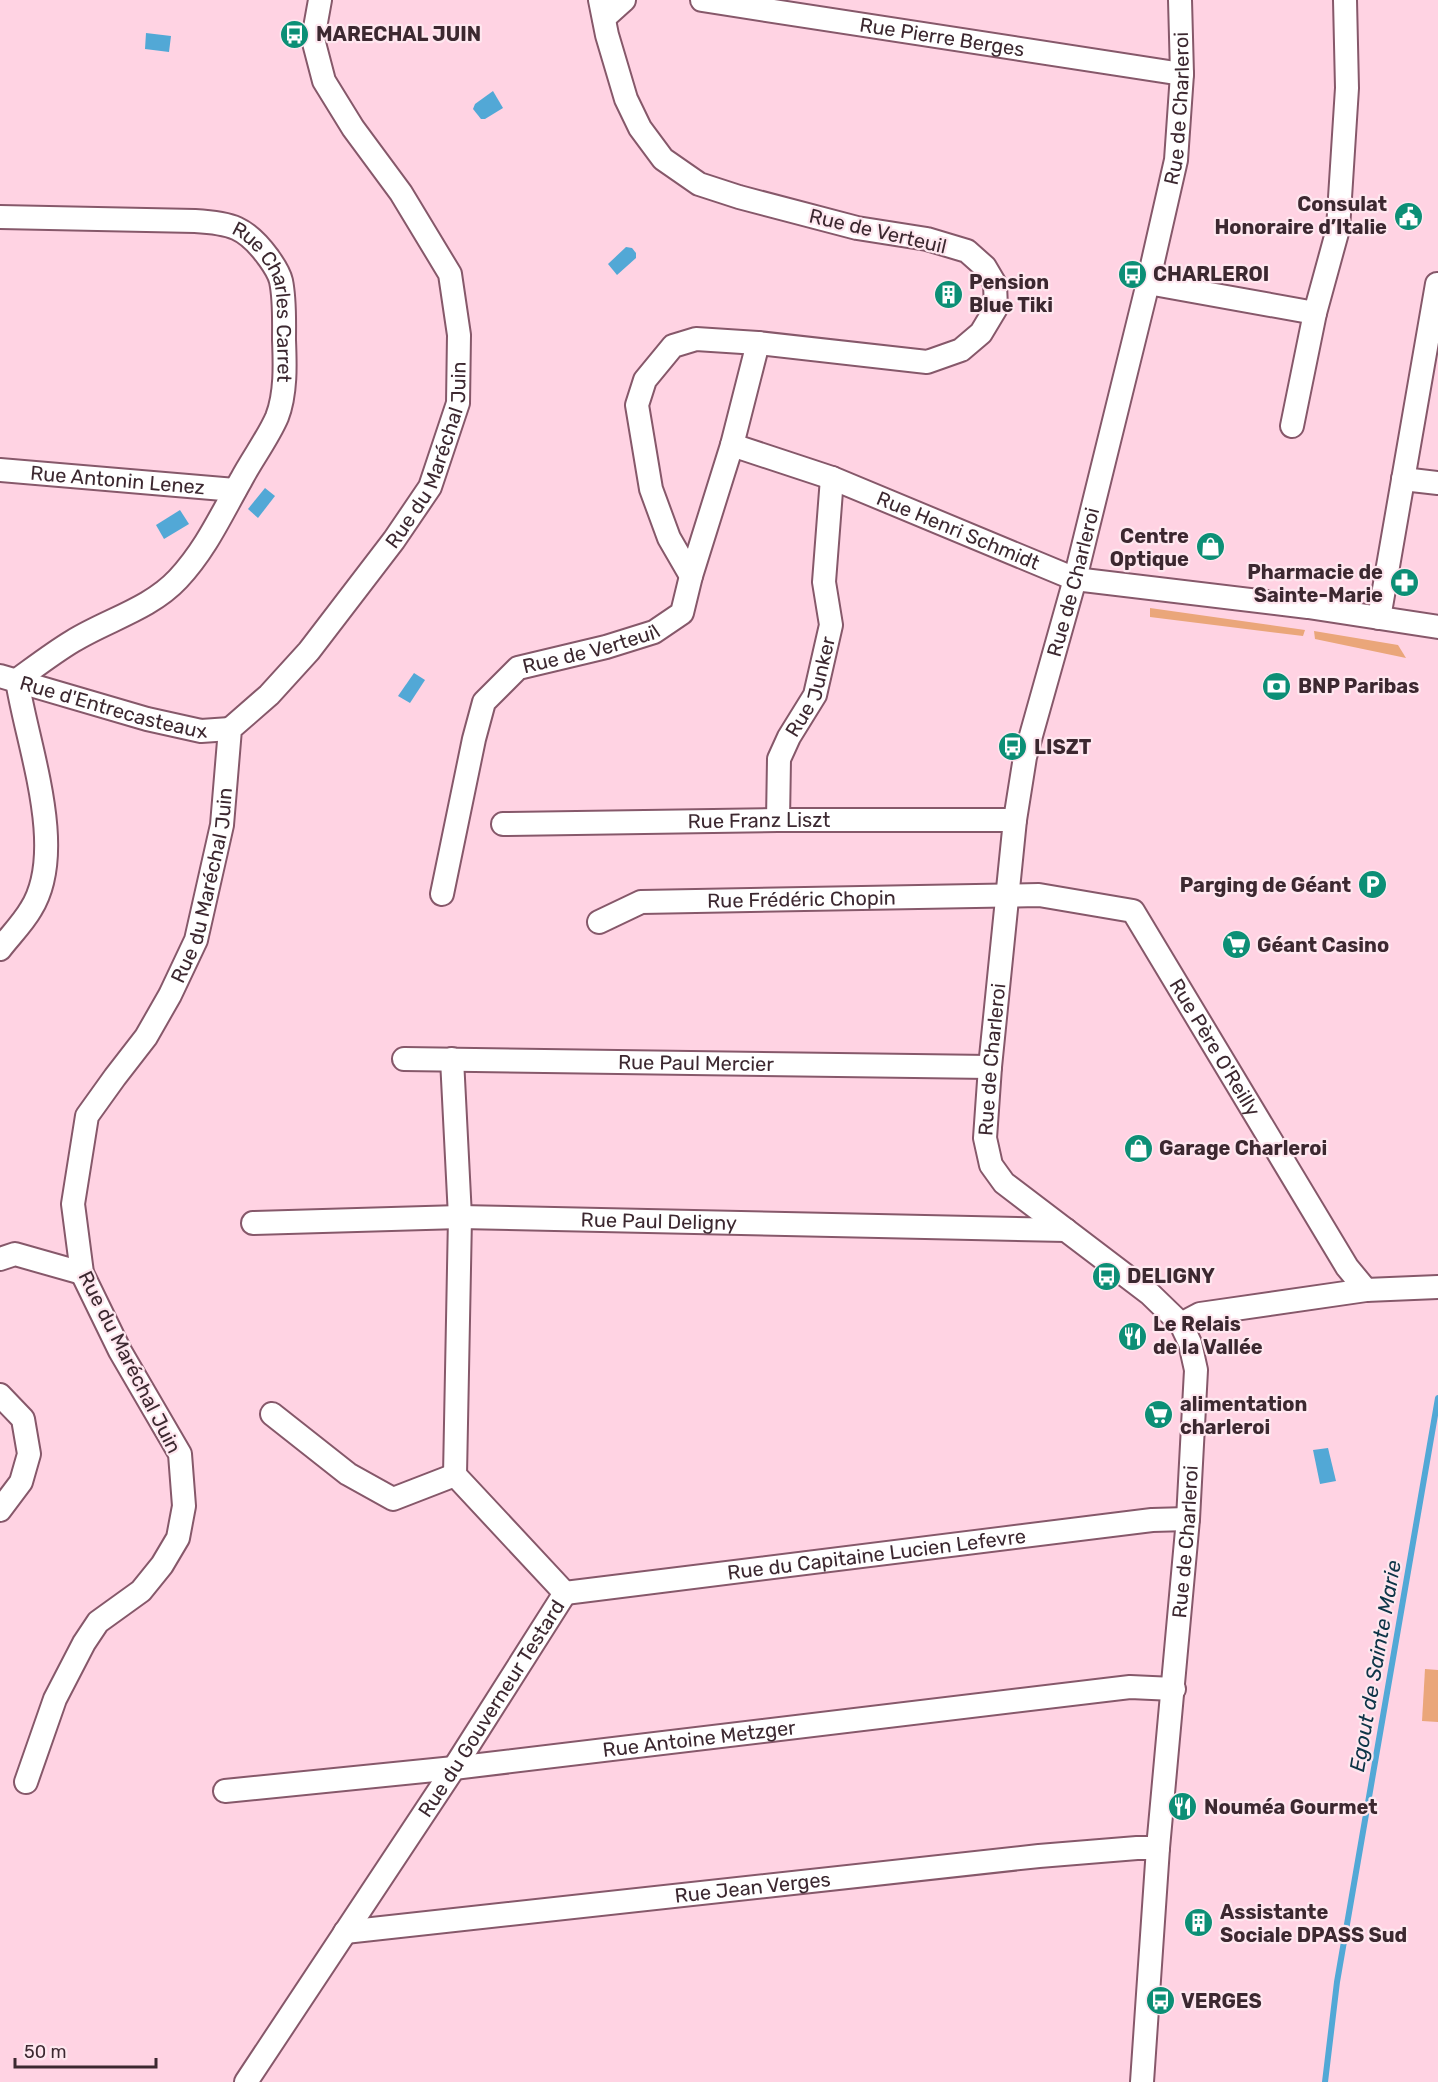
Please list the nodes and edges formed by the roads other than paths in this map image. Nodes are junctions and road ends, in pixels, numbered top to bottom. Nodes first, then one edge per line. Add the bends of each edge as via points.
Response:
1 (320, 0) edge
2 (624, 0) edge
3 (702, 0) edge
4 (1180, 0) edge
5 (1345, 0) edge
6 (602, 9) edge
7 (1182, 74) junction
8 (0, 217) edge
9 (1148, 283) junction
10 (1437, 284) edge
11 (1315, 313) junction
12 (758, 343) junction
13 (1431, 361) edge
14 (1292, 426) dead end
15 (732, 445) junction
16 (0, 470) edge
17 (832, 478) junction
18 (1403, 479) junction
19 (1438, 483) edge
20 (235, 490) junction
21 (691, 576) junction
22 (1075, 579) junction
23 (1379, 618) junction
24 (1438, 627) edge
25 (8, 678) edge
26 (230, 729) junction
27 (778, 820) junction
28 (1015, 820) junction
29 (503, 824) dead end
30 (442, 894) dead end
31 (1008, 895) junction
32 (599, 922) dead end
33 (0, 949) edge
34 (404, 1059) dead end
35 (452, 1059) junction
36 (990, 1067) junction
37 (460, 1217) junction
38 (253, 1223) dead end
39 (1066, 1230) junction
40 (0, 1259) edge
41 (82, 1273) junction
42 (1435, 1287) edge
43 (1366, 1290) junction
44 (1181, 1324) junction
45 (0, 1395) edge
46 (272, 1414) dead end
47 (455, 1475) junction
48 (0, 1510) edge
49 (1188, 1519) junction
50 (565, 1593) junction
51 (1174, 1689) junction
52 (454, 1768) junction
53 (26, 1782) dead end
54 (225, 1791) dead end
55 (1158, 1848) junction
56 (345, 1932) junction
57 (246, 2082) edge
58 (1142, 2082) edge

1 - 26 street, Rue du Maréchal Juin via 313,39 324,81 401,193 450,274 459,335 458,403 430,487 394,540 309,651 269,695
2 - 6 street, Rue de Verteuil
3 - 7 street, Rue Pierre Berges
4 - 7 street, Rue de Charleroi
5 - 11 street via 1347,88 1338,229
6 - 12 street, Rue de Verteuil via 626,99 640,128 663,159 690,178 771,206 967,251 985,267 995,284 996,308 981,333 961,350 927,362
7 - 9 street, Rue de Charleroi via 1176,160
8 - 20 street, Rue Charles Carret via 222,223 248,234 259,244 281,280 283,386 277,416
9 - 11 street
9 - 22 street, Rue de Charleroi
10 - 13 street
11 - 14 street
12 - 15 street, Rue de Verteuil
12 - 21 street, Rue de Verteuil via 696,339 673,346 645,380 637,405 651,489 669,538
13 - 18 street
15 - 17 street, Rue Henri Schmidt
15 - 21 street, Rue de Verteuil
16 - 20 street, Rue Antonin Lenez
17 - 22 street, Rue Henri Schmidt
17 - 27 street, Rue Junker via 824,582 831,624 815,695 780,759
18 - 19 street
18 - 23 street
20 - 25 street, Rue Charles Carret via 204,548 176,582 153,600
21 - 30 street, Rue de Verteuil via 682,613 654,632 518,668 484,702
22 - 23 street, Rue Henri Schmidt
22 - 28 street, Rue de Charleroi via 1025,757
23 - 24 street, Rue Henri Schmidt
25 - 26 street, Rue d'Entrecasteaux via 147,718 201,730
25 - 33 street via 41,796 48,854 32,909
26 - 41 street, Rue du Maréchal Juin via 222,825 196,940 146,1037 87,1116 74,1204
27 - 28 street, Rue Franz Liszt
27 - 29 street, Rue Franz Liszt
28 - 31 street, Rue de Charleroi
31 - 32 street, Rue Frédéric Chopin via 641,902
31 - 36 street, Rue de Charleroi
31 - 43 street, Rue Père O'Reilly via 1039,895 1133,911 1347,1267
34 - 35 street, Rue Paul Mercier
35 - 36 street, Rue Paul Mercier
35 - 37 street
36 - 39 street, Rue de Charleroi via 985,1138 991,1165 1004,1183
37 - 38 street, Rue Paul Deligny
37 - 39 street, Rue Paul Deligny
37 - 47 street
39 - 44 street, Rue de Charleroi via 1150,1294
40 - 41 street via 15,1254
41 - 53 street, Rue du Maréchal Juin via 120,1351 180,1454 184,1506 178,1538 162,1564 141,1591 98,1622 84,1643 55,1699
42 - 43 street
43 - 44 street via 1200,1314
44 - 49 street, Rue de Charleroi via 1196,1370
45 - 48 street via 23,1419 29,1454 21,1482
46 - 47 street via 348,1474 393,1500
47 - 50 street, Rue du Gouverneur Testard
49 - 50 street, Rue du Capitaine Lucien Lefevre via 1152,1520
49 - 51 street, Rue de Charleroi
50 - 52 street, Rue du Gouverneur Testard
51 - 52 street, Rue Antoine Metzger via 1130,1687
51 - 55 street, Rue de Charleroi
52 - 54 street, Rue Antoine Metzger
52 - 56 street, Rue du Gouverneur Testard
55 - 56 street, Rue Jean Verges via 1040,1856
55 - 58 street, Rue de Charleroi
56 - 57 street, Rue du Gouverneur Testard

